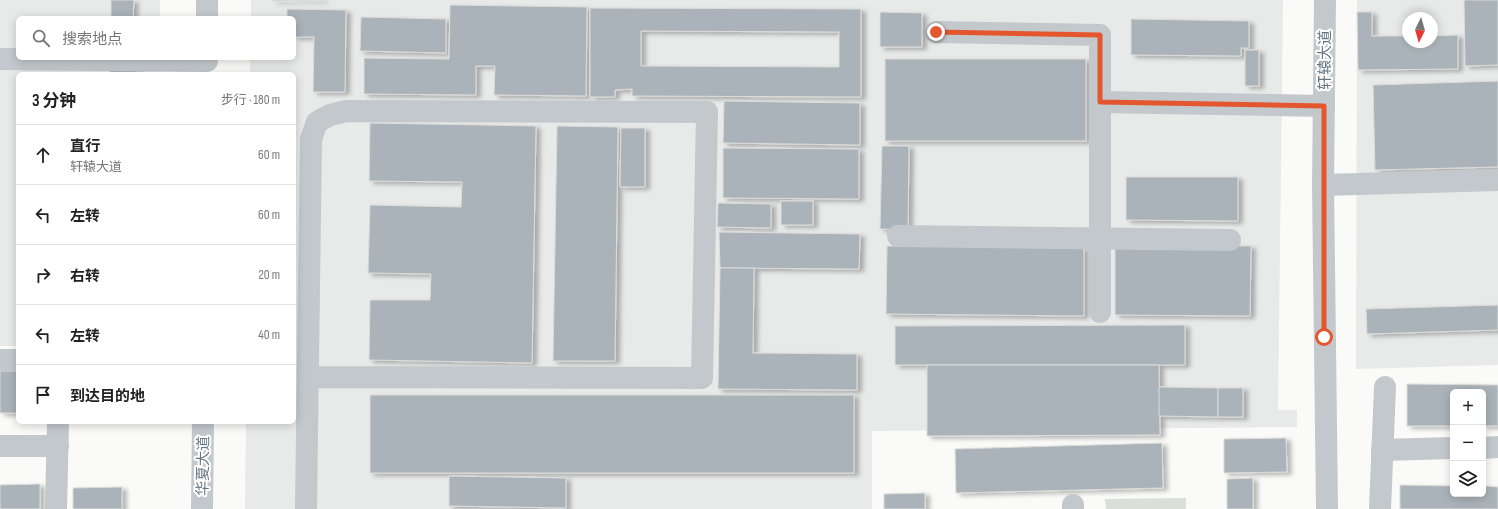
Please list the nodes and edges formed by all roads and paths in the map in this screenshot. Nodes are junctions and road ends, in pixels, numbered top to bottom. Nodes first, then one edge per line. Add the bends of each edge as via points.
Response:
1 (207, 0) edge
2 (1325, 0) edge
3 (207, 16) edge
4 (936, 32) dead end
5 (0, 59) edge
6 (16, 59) edge
7 (41, 60) edge
8 (207, 64) edge
9 (1100, 102) junction
10 (1324, 106) junction
11 (1498, 180) edge
12 (1324, 185) junction
13 (898, 236) dead end
14 (302, 238) edge
15 (1100, 238) junction
16 (1230, 240) dead end
17 (1100, 312) dead end
18 (0, 360) edge
19 (16, 360) edge
20 (308, 377) junction
21 (1385, 387) dead end
22 (58, 424) edge
23 (203, 424) edge
24 (0, 446) edge
25 (58, 446) junction
26 (1498, 447) edge
27 (1450, 448) edge
28 (1486, 448) edge
29 (1382, 450) junction
30 (56, 509) edge
31 (202, 509) edge
32 (306, 509) edge
33 (1327, 509) edge
34 (1380, 509) edge

1 - 3 street
2 - 10 street, 轩辕大道
4 - 9 street via 1100,35
5 - 6 street
7 - 8 street
9 - 10 street
9 - 15 street
10 - 12 street, 轩辕大道
11 - 12 street
12 - 33 street, 轩辕大道
13 - 15 street
14 - 20 street
14 - 20 street via 311,139 317,122 330,115 346,111 706,112 702,378
15 - 16 street
15 - 17 street
18 - 19 street
20 - 32 street
21 - 29 street
22 - 25 street
23 - 31 street, 华夏大道
24 - 25 street
25 - 30 street
26 - 28 street
27 - 29 street
29 - 34 street

